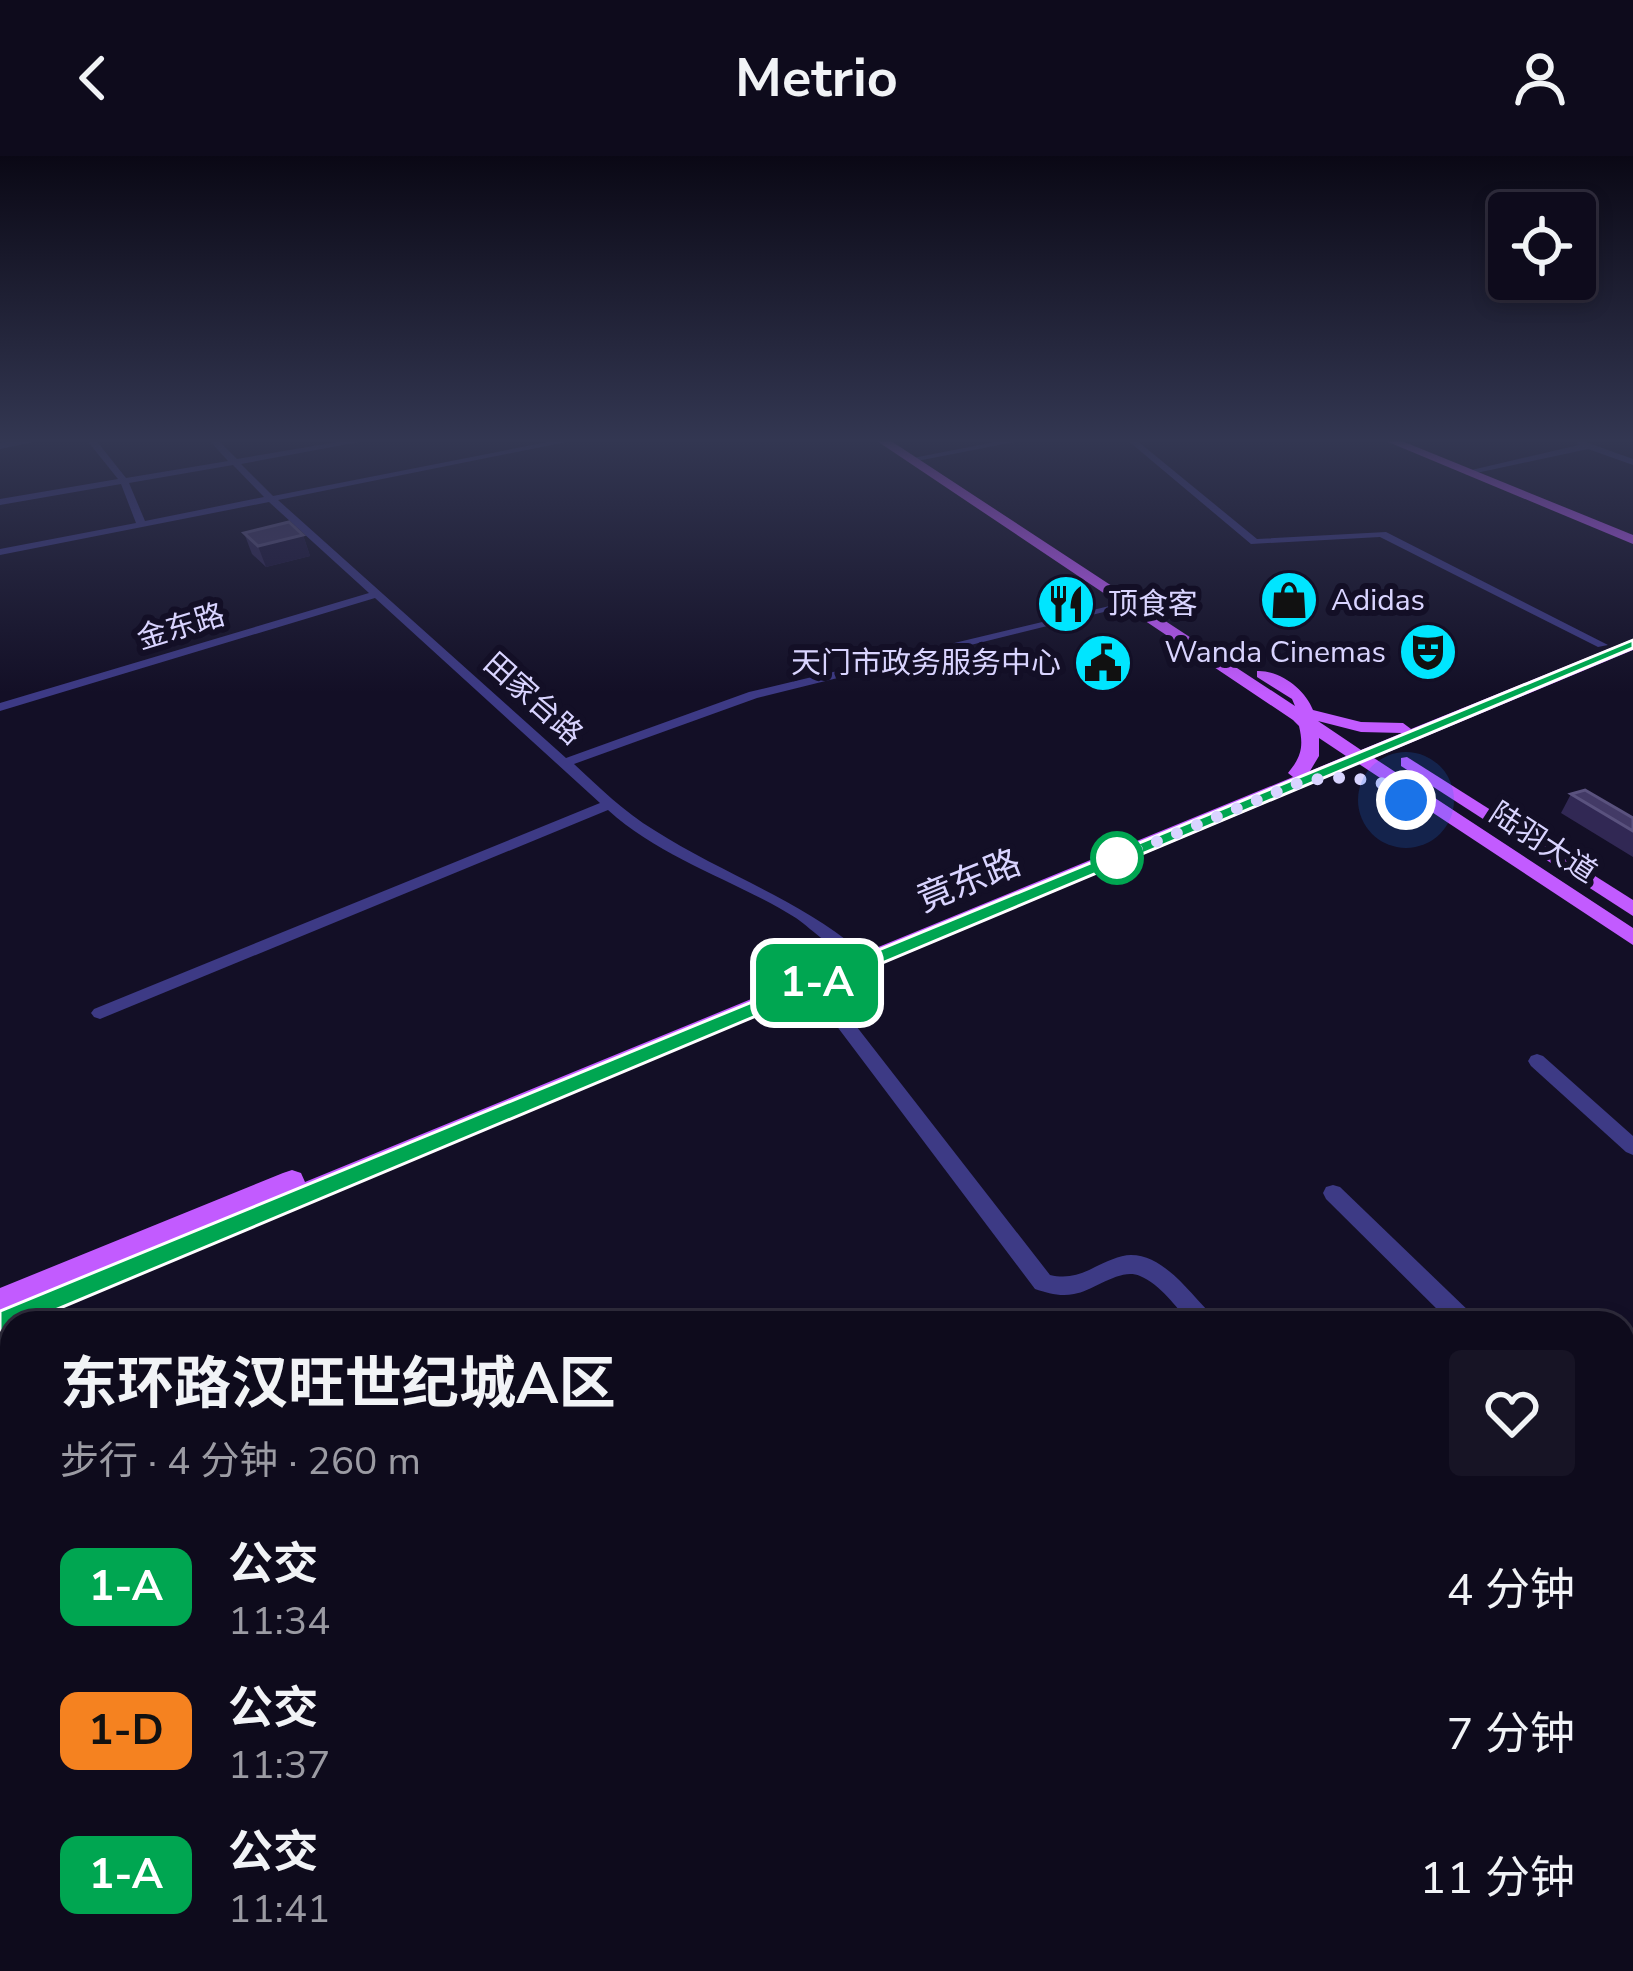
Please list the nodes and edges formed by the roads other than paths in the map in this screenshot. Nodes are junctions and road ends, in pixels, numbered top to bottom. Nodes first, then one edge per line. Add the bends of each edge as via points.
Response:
1 (141, 524) edge
2 (298, 524) edge
3 (994, 524) edge
4 (1012, 524) edge
5 (1019, 524) edge
6 (1233, 524) edge
7 (1598, 524) edge
8 (1633, 538) edge
9 (0, 552) edge
10 (376, 594) junction
11 (1118, 607) junction
12 (1633, 633) edge
13 (1633, 644) edge
14 (1603, 646) junction
15 (0, 707) edge
16 (1307, 718) junction
17 (1410, 732) junction
18 (1358, 752) junction
19 (1407, 762) junction
20 (564, 763) junction
21 (1302, 776) junction
22 (1409, 786) junction
23 (610, 804) junction
24 (1633, 909) edge
25 (1633, 927) edge
26 (1633, 938) edge
27 (1633, 952) edge
28 (852, 953) junction
29 (810, 978) junction
30 (100, 1013) dead end
31 (1537, 1061) dead end
32 (1633, 1147) edge
33 (1333, 1193) dead end
34 (0, 1300) edge
35 (21, 1311) edge
36 (1191, 1311) edge
37 (1454, 1311) edge

1 - 9 street
2 - 10 street, 田家台路
3 - 11 main road
4 - 16 main road, 陆羽大道
5 - 16 main road, 陆羽大道
6 - 14 street via 1255,542 1382,533
7 - 8 main road
10 - 15 street, 金东路
10 - 20 street, 田家台路
11 - 16 main road via 1278,714
11 - 20 street via 753,694
12 - 14 main road, 竟东路
13 - 17 main road, 竟东路
14 - 17 main road, 竟东路
16 - 17 main road
16 - 18 main road, 陆羽大道
16 - 21 main road via 1311,754
17 - 18 main road, 竟东路
17 - 19 main road
18 - 21 main road, 竟东路
18 - 22 main road, 陆羽大道
19 - 22 main road
19 - 24 main road
20 - 23 street, 田家台路
21 - 22 main road
21 - 28 main road, 竟东路
21 - 29 main road, 竟东路
22 - 25 main road, 陆羽大道
22 - 26 main road, 陆羽大道
22 - 27 main road via 1406,800
23 - 28 street, 田家台路 via 668,847 814,924
23 - 30 street
28 - 29 main road, 竟东路
29 - 34 main road, 竟东路
29 - 35 main road, 竟东路
29 - 36 street via 1043,1282 1076,1288 1126,1264 1141,1266
31 - 32 street
33 - 37 street

